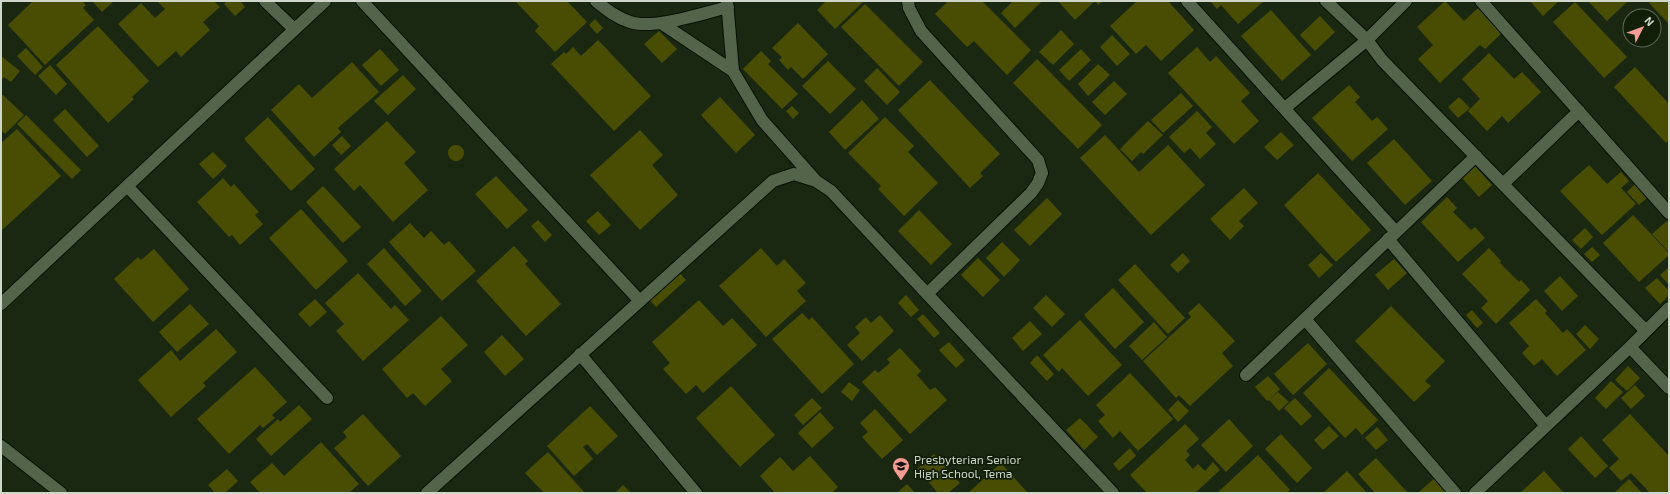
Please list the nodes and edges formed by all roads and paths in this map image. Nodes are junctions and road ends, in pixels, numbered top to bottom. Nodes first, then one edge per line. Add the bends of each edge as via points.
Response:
1 (264, 1) edge
2 (325, 1) edge
3 (362, 1) edge
4 (596, 1) edge
5 (908, 1) edge
6 (1187, 1) edge
7 (1326, 1) edge
8 (1406, 1) edge
9 (1481, 1) edge
10 (728, 4) edge
11 (661, 24) junction
12 (294, 30) junction
13 (1368, 40) junction
14 (733, 71) junction
15 (1284, 108) junction
16 (1579, 112) junction
17 (1476, 156) junction
18 (816, 181) junction
19 (1503, 184) junction
20 (127, 186) junction
21 (1669, 213) edge
22 (1392, 235) junction
23 (927, 294) junction
24 (639, 300) junction
25 (1, 304) edge
26 (1669, 308) edge
27 (1305, 319) junction
28 (1646, 331) junction
29 (1630, 347) junction
30 (580, 354) junction
31 (1246, 375) dead end
32 (1669, 388) edge
33 (327, 398) dead end
34 (1546, 426) junction
35 (1, 446) edge
36 (61, 493) edge
37 (427, 493) edge
38 (696, 493) edge
39 (1113, 493) edge
40 (1455, 493) edge
41 (1474, 493) edge

1 - 12 street
2 - 12 street
3 - 24 street
4 - 11 street via 613,15 632,23
5 - 23 street via 921,30 1038,160 1042,173 1031,193
6 - 15 street
7 - 13 street
8 - 13 street
9 - 16 street
10 - 11 street
10 - 14 street
11 - 14 street
12 - 20 street
13 - 15 street
13 - 17 street via 1382,60
14 - 18 street via 762,120
15 - 22 street
16 - 19 street
16 - 21 street
17 - 19 street
17 - 22 street
18 - 23 street via 831,191
18 - 24 street via 794,174 773,181
19 - 28 street
20 - 25 street
20 - 33 street
22 - 27 street
22 - 34 street
23 - 39 street
24 - 30 street
26 - 28 street
27 - 31 street
27 - 40 street
28 - 29 street
29 - 32 street
29 - 34 street
30 - 37 street
30 - 38 street
34 - 41 street
35 - 36 street

